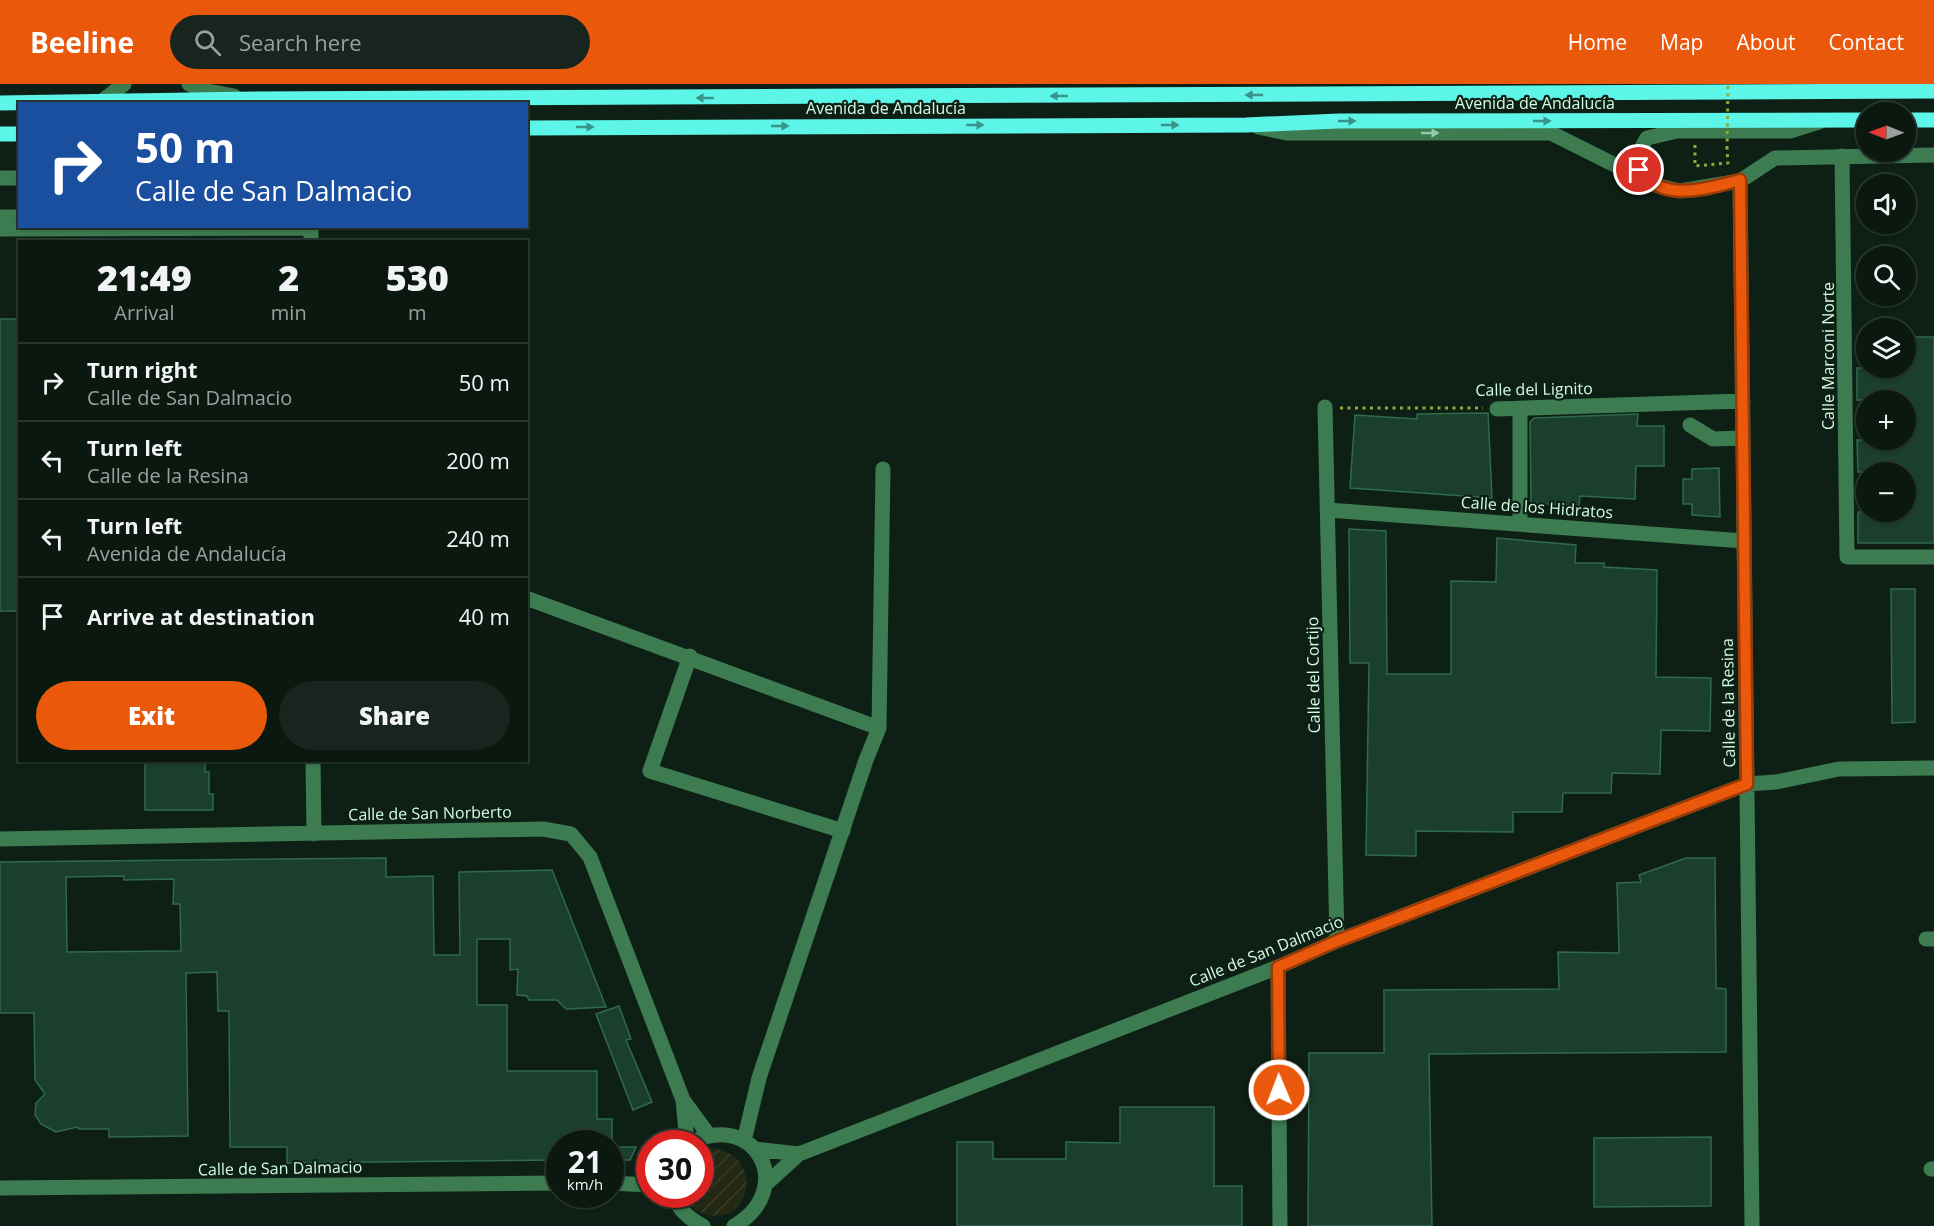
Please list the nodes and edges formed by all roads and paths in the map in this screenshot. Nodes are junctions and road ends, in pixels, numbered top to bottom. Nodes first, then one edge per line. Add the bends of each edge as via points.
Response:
1 (124, 84) edge
2 (189, 84) edge
3 (1447, 84) edge
4 (1728, 84) edge
5 (1700, 88) edge
6 (1386, 89) edge
7 (1934, 91) edge
8 (1420, 93) junction
9 (255, 99) junction
10 (101, 102) joint
11 (0, 103) edge
12 (18, 103) edge
13 (1823, 120) junction
14 (1856, 120) edge
15 (1916, 120) edge
16 (1934, 120) edge
17 (1246, 125) junction
18 (528, 128) edge
19 (0, 134) edge
20 (18, 134) edge
21 (1695, 145) dead end
22 (1934, 155) edge
23 (1842, 156) junction
24 (0, 178) edge
25 (18, 178) edge
26 (1647, 180) junction
27 (1740, 180) junction
28 (0, 217) edge
29 (18, 217) edge
30 (0, 229) edge
31 (311, 232) edge
32 (1743, 401) junction
33 (1325, 407) joint
34 (1497, 408) joint
35 (1520, 408) junction
36 (1690, 425) dead end
37 (1743, 438) junction
38 (883, 469) dead end
39 (1328, 510) junction
40 (1520, 523) junction
41 (1744, 541) junction
42 (1934, 557) edge
43 (528, 599) edge
44 (690, 656) junction
45 (879, 728) junction
46 (313, 762) edge
47 (1934, 768) edge
48 (1747, 784) junction
49 (843, 831) junction
50 (314, 834) junction
51 (0, 839) edge
52 (1337, 941) junction
53 (1278, 967) junction
54 (683, 1100) junction
55 (687, 1130) edge
56 (705, 1130) edge
57 (714, 1134) edge
58 (749, 1145) junction
59 (799, 1154) junction
60 (546, 1183) edge
61 (766, 1184) junction
62 (0, 1188) edge
63 (680, 1208) edge
64 (703, 1226) edge
65 (734, 1226) edge
66 (1280, 1226) edge
67 (1752, 1226) edge

1 - 10 street
2 - 9 street
3 - 8 street
4 - 21 path, bridge via 1728,163 1695,166
5 - 7 main road, Avenida de Andalucía
5 - 8 main road, Avenida de Andalucía
6 - 8 main road, Avenida de Andalucía
6 -> 9 main road, Avenida de Andalucía
9 - 10 main road, Avenida de Andalucía
11 - 12 main road, Avenida de Andalucía
13 - 14 main road, Avenida de Andalucía
17 -> 13 main road, Avenida de Andalucía via 1339,121
13 - 26 street, Avenida de Andalucía via 1790,131 1677,131 1647,138 1637,163
15 - 16 main road
18 -> 17 main road, Avenida de Andalucía
17 -> 26 street, Avenida de Andalucía via 1287,133 1551,134
19 - 20 main road
22 - 23 street, Avenida de Andalucía
23 - 27 street, Avenida de Andalucía via 1775,158
23 - 42 street, Calle Marconi Norte via 1847,557
24 - 25 street
26 - 27 street, Avenida de Andalucía via 1680,192
27 - 32 street, Calle de la Resina
28 - 29 street
30 - 31 street
32 - 35 street, Calle del Lignito
32 - 37 street, Calle de la Resina
33 - 34 path, Calle del Lignito
33 - 39 street, Calle del Cortijo
34 - 35 street, Calle del Lignito
35 - 40 street
36 - 37 street via 1713,439
37 - 41 street, Calle de la Resina
38 - 45 street
39 - 40 street, Calle de los Hidratos
39 - 52 street, Calle del Cortijo
40 - 41 street, Calle de los Hidratos
41 - 48 street, Calle de la Resina
43 - 44 street
44 - 45 street
44 - 49 street via 650,771
45 - 49 street
46 - 50 street
47 - 48 street, Calle de San Dalmacio via 1839,769
48 - 52 street, Calle de San Dalmacio
48 - 67 street, Calle de la Resina
49 - 58 street via 759,1078
50 - 51 street, Calle de San Norberto
50 - 54 street, Calle de San Norberto via 543,829 571,834 590,857
52 - 53 street, Calle de San Dalmacio
53 - 59 street, Calle de San Dalmacio
53 - 66 street
54 - 55 street, Calle de San Norberto
54 - 56 street, Calle de San Norberto
57 - 58 street, Calle de San Dalmacio via 727,1134
58 - 59 street, Calle de San Dalmacio
58 - 61 street via 764,1166
59 - 61 street, Calle de San Dalmacio
60 - 62 street, Calle de San Dalmacio
61 - 65 street via 761,1203 750,1217
63 - 64 street

